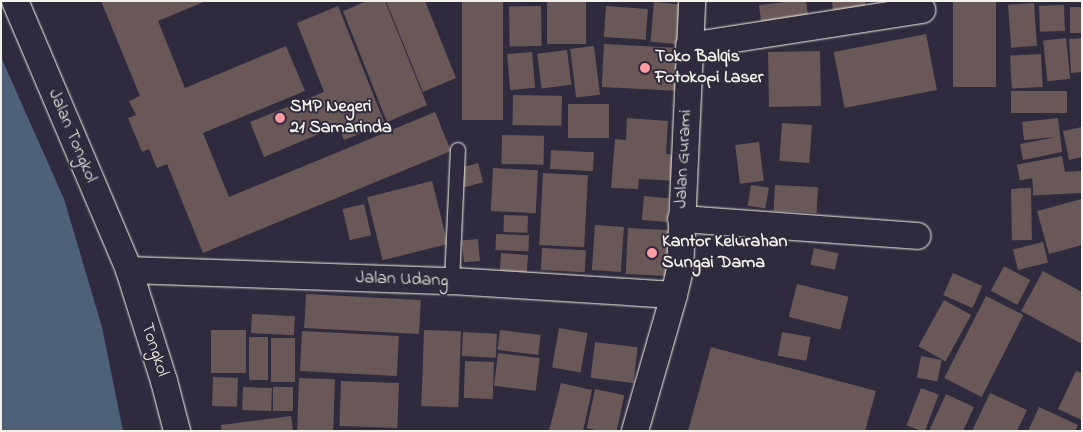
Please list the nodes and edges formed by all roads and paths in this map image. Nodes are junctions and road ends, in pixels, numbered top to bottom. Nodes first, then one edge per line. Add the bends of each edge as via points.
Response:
1 (15, 1) edge
2 (692, 1) edge
3 (922, 10) dead end
4 (690, 46) junction
5 (458, 150) dead end
6 (681, 219) junction
7 (917, 236) dead end
8 (129, 270) junction
9 (452, 281) junction
10 (674, 295) junction
11 (178, 431) edge
12 (635, 431) edge

1 - 8 street, Jalan Tongkol
2 - 4 street, Jalan Gurami
3 - 4 street
4 - 6 street, Jalan Gurami
5 - 9 lane
6 - 7 street
6 - 10 street, Jalan Gurami via 680,270
8 - 9 street, Jalan Udang
8 - 11 street, Tongkol
9 - 10 street, Jalan Udang
10 - 12 street, Jalan Gurami

